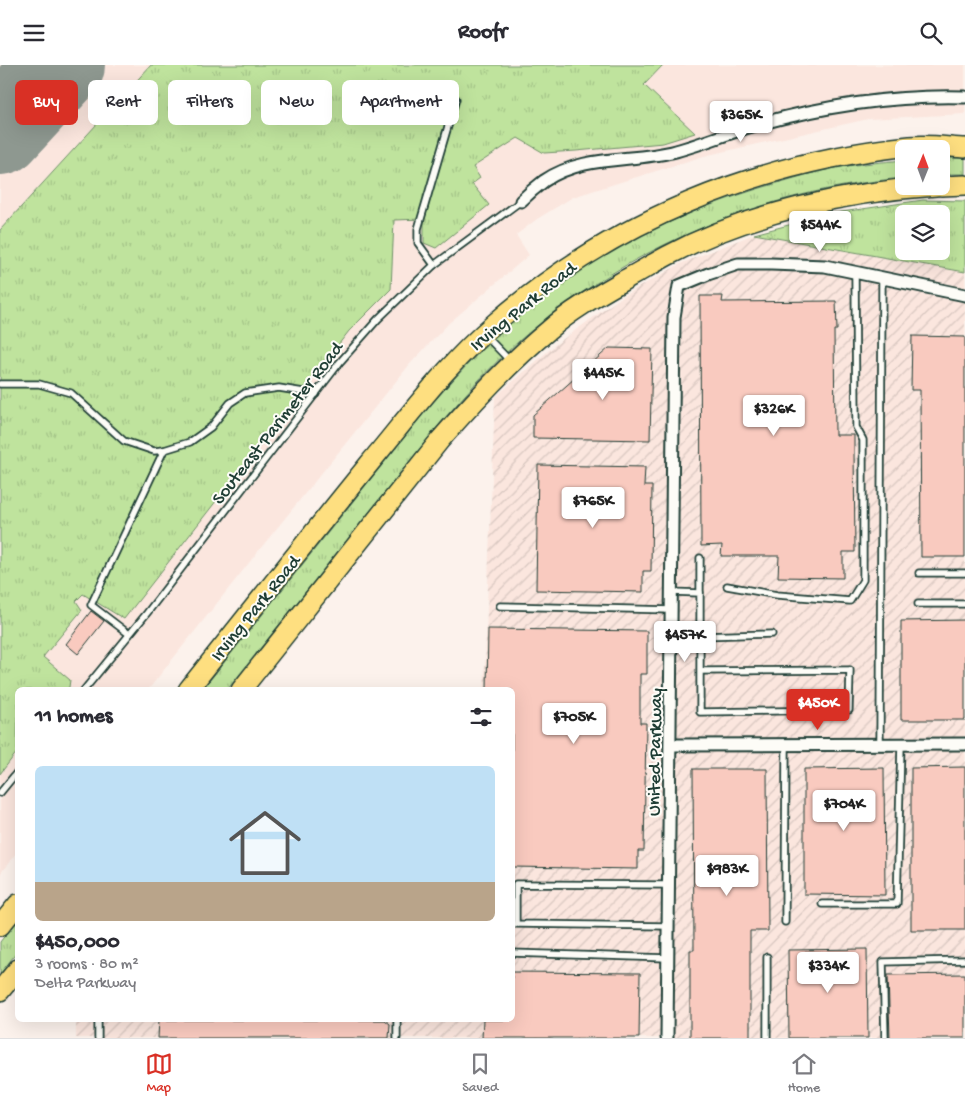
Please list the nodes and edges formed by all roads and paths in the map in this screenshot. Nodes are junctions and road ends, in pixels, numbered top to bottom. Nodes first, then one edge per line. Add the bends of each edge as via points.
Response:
1 (965, 97) edge
2 (448, 125) edge
3 (965, 148) edge
4 (965, 185) edge
5 (950, 186) edge
6 (895, 189) edge
7 (521, 201) joint
8 (434, 265) junction
9 (855, 273) junction
10 (882, 278) junction
11 (965, 295) edge
12 (483, 334) junction
13 (512, 363) junction
14 (0, 384) edge
15 (316, 394) junction
16 (164, 450) junction
17 (700, 557) dead end
18 (919, 573) dead end
19 (965, 573) edge
20 (727, 586) dead end
21 (672, 592) junction
22 (700, 593) junction
23 (918, 604) dead end
24 (965, 604) edge
25 (500, 606) dead end
26 (672, 610) junction
27 (130, 634) junction
28 (772, 635) dead end
29 (700, 636) junction
30 (700, 671) junction
31 (86, 687) edge
32 (190, 687) edge
33 (242, 687) edge
34 (880, 744) junction
35 (965, 744) edge
36 (671, 745) junction
37 (786, 745) junction
38 (901, 745) junction
39 (15, 775) edge
40 (0, 793) edge
41 (669, 885) junction
42 (822, 905) dead end
43 (15, 908) edge
44 (785, 922) dead end
45 (0, 925) edge
46 (668, 926) junction
47 (515, 953) edge
48 (767, 957) dead end
49 (668, 958) junction
50 (965, 960) edge
51 (15, 973) edge
52 (0, 991) edge
53 (98, 1022) edge
54 (397, 1022) edge
55 (98, 1038) edge
56 (397, 1038) edge
57 (667, 1038) edge
58 (767, 1038) edge
59 (885, 1038) edge

1 - 7 street via 844,105 758,124 674,152 589,163 544,181
2 - 8 lane via 418,229 418,243
3 - 12 main road, Irving Park Road via 904,147 801,164 750,178 678,207 596,248 536,289
4 - 5 main road
6 - 13 main road, Irving Park Road via 797,207 701,240 668,255 603,293 550,328
7 - 8 lane, Souteast Parimeter Road
8 - 15 lane, Souteast Parimeter Road via 378,319
9 - 10 street
9 - 20 lane via 856,427 864,440 863,581 850,601 777,595
9 - 21 street, United Parkway via 825,266 738,265 679,286 674,317
10 - 11 street
10 - 34 lane
12 - 13 lane
12 - 32 main road, Irving Park Road via 432,387
13 - 33 main road, Irving Park Road via 440,440
14 - 16 lane via 39,384 71,393 124,441 154,451
15 - 16 lane via 279,388 245,393 230,403 211,427 190,442
15 - 27 lane, Souteast Parimeter Road
16 - 27 lane via 91,605
17 - 22 lane
18 - 19 lane
21 - 22 lane
21 - 26 street, United Parkway
22 - 29 lane
23 - 24 lane
25 - 26 lane
26 - 36 street, United Parkway
27 - 31 lane, Souteast Parimeter Road
28 - 29 lane
29 - 30 lane
30 - 30 lane via 700,711 849,710 850,670
34 - 37 street
34 - 38 street
35 - 38 street
36 - 37 street
36 - 41 street, United Parkway
37 - 44 lane
38 - 42 lane via 897,904
39 - 40 lane
41 - 46 street, United Parkway
41 - 46 lane via 516,884 516,924
43 - 45 main road
46 - 49 street, United Parkway
47 - 49 lane
48 - 58 lane
49 - 57 street, United Parkway
50 - 59 lane via 883,962
51 - 52 main road
53 - 55 lane
54 - 56 lane

